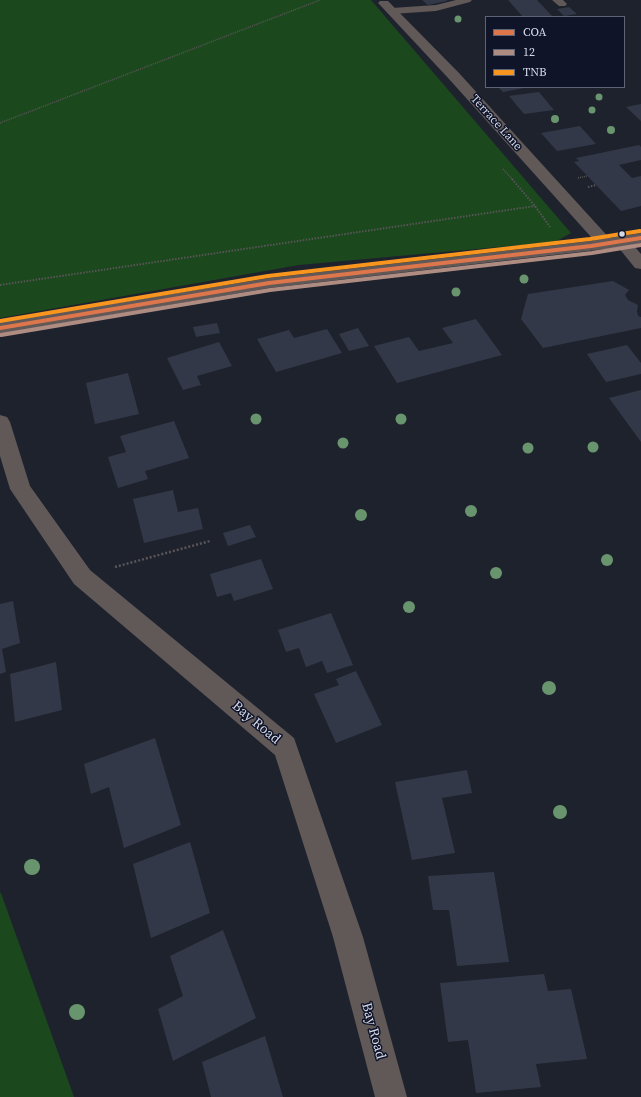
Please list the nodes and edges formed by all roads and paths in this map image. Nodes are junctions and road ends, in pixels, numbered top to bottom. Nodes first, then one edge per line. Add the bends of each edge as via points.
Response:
1 (320, 0) edge
2 (467, 0) edge
3 (388, 7) joint
4 (0, 123) edge
5 (554, 232) dead end
6 (641, 238) edge
7 (614, 243) junction
8 (641, 264) edge
9 (0, 285) edge
10 (0, 328) edge
11 (0, 422) edge
12 (210, 541) dead end
13 (82, 576) junction
14 (391, 1097) edge

1 - 4 path
2 - 3 lane via 436,8
3 - 7 street, Terrace Lane
5 - 9 path via 535,206
6 - 7 street
7 - 8 street, Terrace Lane
7 - 10 street via 269,284
11 - 13 street, Bay Road via 20,489
12 - 13 path
13 - 14 street, Bay Road via 285,748 348,937

